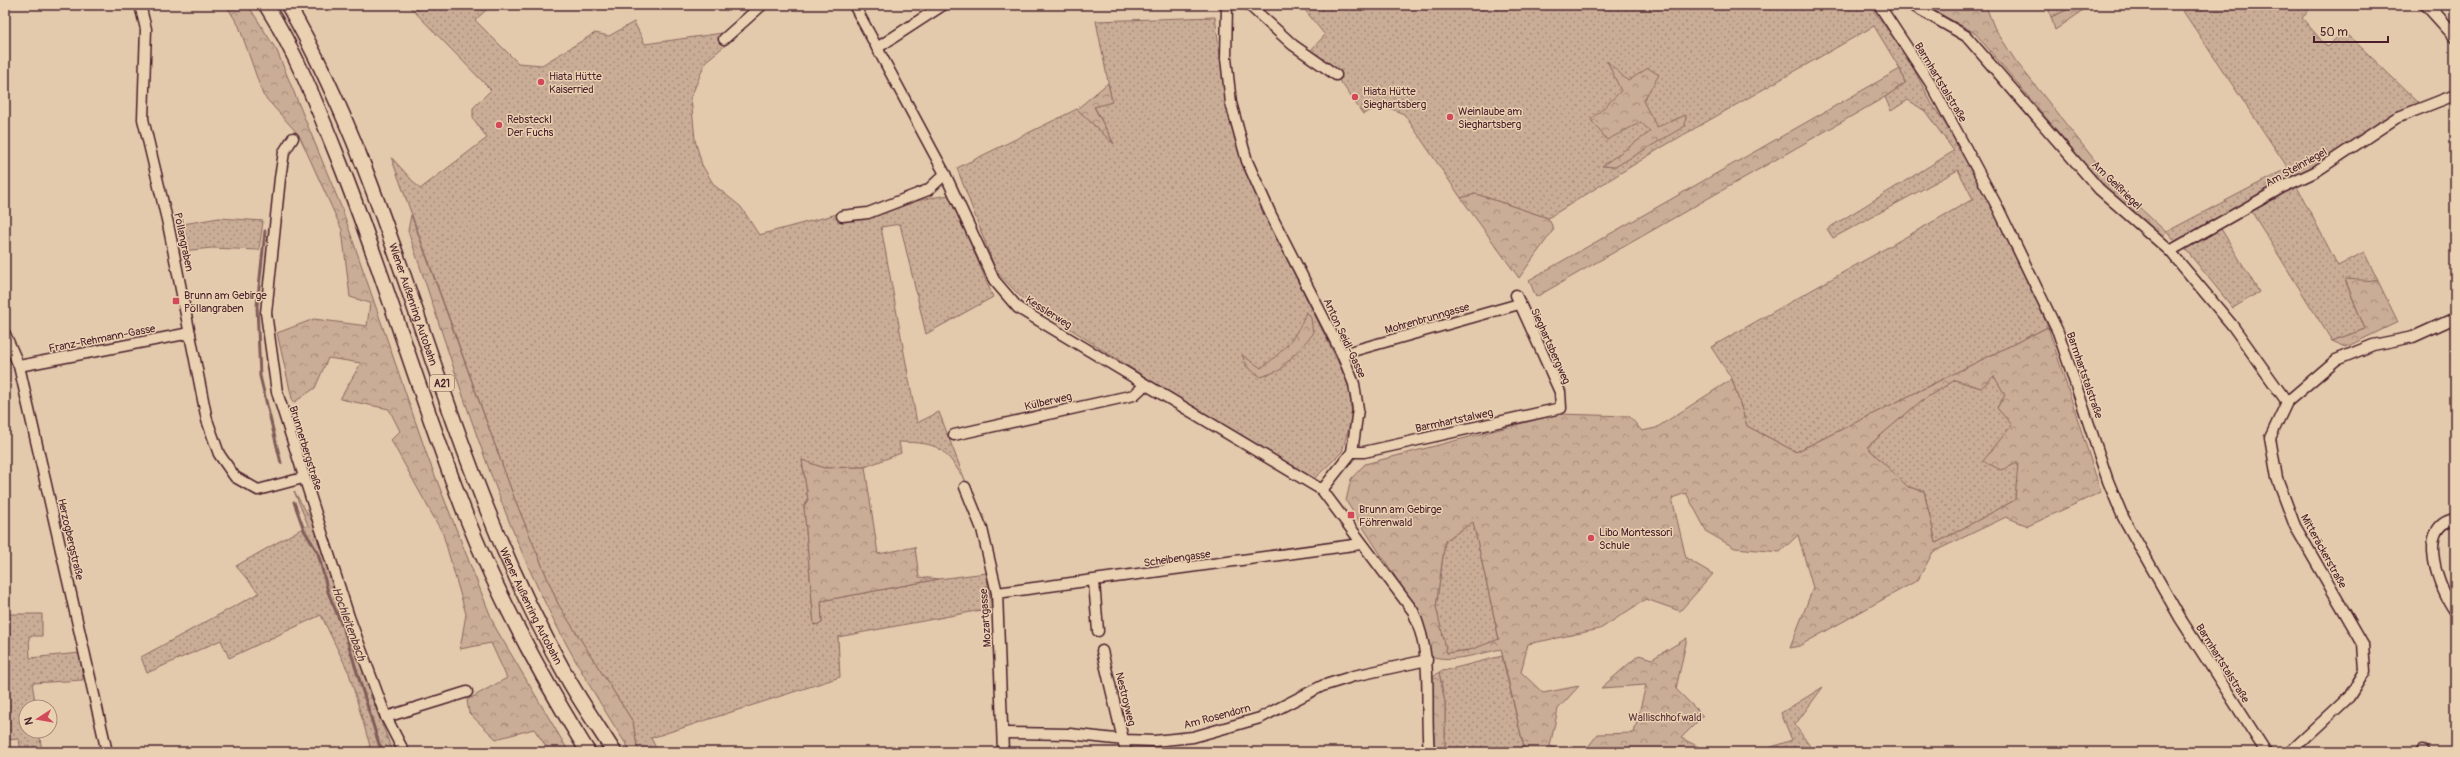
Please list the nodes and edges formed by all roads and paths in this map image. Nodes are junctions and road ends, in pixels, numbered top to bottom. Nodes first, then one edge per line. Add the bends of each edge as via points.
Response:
1 (140, 5) edge
2 (266, 5) edge
3 (288, 5) edge
4 (762, 5) edge
5 (854, 5) edge
6 (943, 5) edge
7 (1227, 5) edge
8 (1249, 5) edge
9 (1879, 5) edge
10 (1912, 5) edge
11 (2427, 5) edge
12 (2455, 36) edge
13 (724, 40) dead end
14 (877, 48) junction
15 (1336, 75) dead end
16 (2455, 95) edge
17 (293, 138) dead end
18 (945, 174) junction
19 (842, 216) dead end
20 (2170, 251) junction
21 (1517, 300) joint
22 (2455, 318) edge
23 (190, 333) junction
24 (5, 334) edge
25 (1342, 354) junction
26 (19, 366) junction
27 (1145, 385) junction
28 (2287, 402) junction
29 (1561, 408) joint
30 (954, 435) dead end
31 (1352, 452) junction
32 (303, 478) junction
33 (965, 487) dead end
34 (1322, 490) junction
35 (2452, 519) edge
36 (1361, 544) junction
37 (1094, 582) junction
38 (996, 594) junction
39 (2455, 611) edge
40 (1098, 631) dead end
41 (1102, 651) dead end
42 (1428, 660) junction
43 (467, 692) dead end
44 (386, 717) junction
45 (1003, 733) junction
46 (1124, 740) junction
47 (108, 752) edge
48 (404, 752) edge
49 (588, 752) edge
50 (614, 752) edge
51 (1003, 752) edge
52 (1126, 752) edge
53 (1429, 752) edge
54 (2266, 752) edge
55 (2290, 752) edge

1 - 23 street, Pöllangraben via 146,29 144,119
2 - 49 highway, Wiener Außenring Autobahn / A21 via 316,104 357,204 466,515 506,608 549,690
3 - 50 highway, Wiener Außenring Autobahn / A21 via 335,97 376,198 492,522 526,600 568,681
4 - 13 street
5 - 14 street, Kesslerweg
6 - 14 street
7 - 25 street, Anton Seidl-Gasse via 1226,58 1232,103 1247,160 1271,215
8 - 15 street via 1293,45
9 - 54 street, Barmhartstalstraße via 1935,91 1998,208 2058,332 2108,481 2123,517 2180,618
10 - 20 street, Am Geißriegel via 1966,36 2099,188
11 - 12 main road
14 - 18 street, Kesslerweg
16 - 20 street, Am Steinriegel via 2396,118 2316,172
17 - 32 street, Brunnerbergstraße via 284,152 266,313 276,392
18 - 19 street via 928,190 868,213
18 - 27 street, Kesslerweg via 994,280 1018,308
20 - 28 street, Am Geißriegel via 2232,325
21 - 25 street, Mohrenbrunngasse
21 - 29 street, Sieghartsbergweg via 1560,392
22 - 28 street, Mitteräckerstraße via 2413,337 2373,345 2336,360
23 - 26 street, Franz-Rehmann-Gasse
23 - 32 street, Pöllangraben via 207,420 219,454 235,477 258,490
24 - 26 street, Herzogbergstraße
25 - 31 street, Anton Seidl-Gasse via 1354,384 1358,409
26 - 47 street, Herzogbergstraße
27 - 30 street, Külberweg via 1134,395
27 - 34 street, Kesslerweg
28 - 55 street, Mitteräckerstraße via 2270,438 2276,478 2295,526 2362,644 2365,671 2349,697
29 - 31 street, Barmhartstalweg via 1364,452
31 - 34 street
32 - 44 street, Brunnerbergstraße via 349,617
33 - 38 street, Mozartgasse via 982,529
34 - 36 street
35 - 39 street via 2441,526 2434,537 2432,556 2446,596
36 - 37 street, Scheibengasse
36 - 42 street via 1413,611
37 - 38 street, Scheibengasse
37 - 40 street
38 - 45 street, Mozartgasse
41 - 46 street, Nestroyweg
42 - 46 street, Am Rosendorn via 1354,676 1322,686 1260,718 1194,737 1154,741
42 - 53 street
43 - 44 street
44 - 48 street, Brunnerbergstraße
45 - 46 street, Am Rosendorn via 1070,734
45 - 51 street, Mozartgasse
46 - 52 street, Nestroyweg

